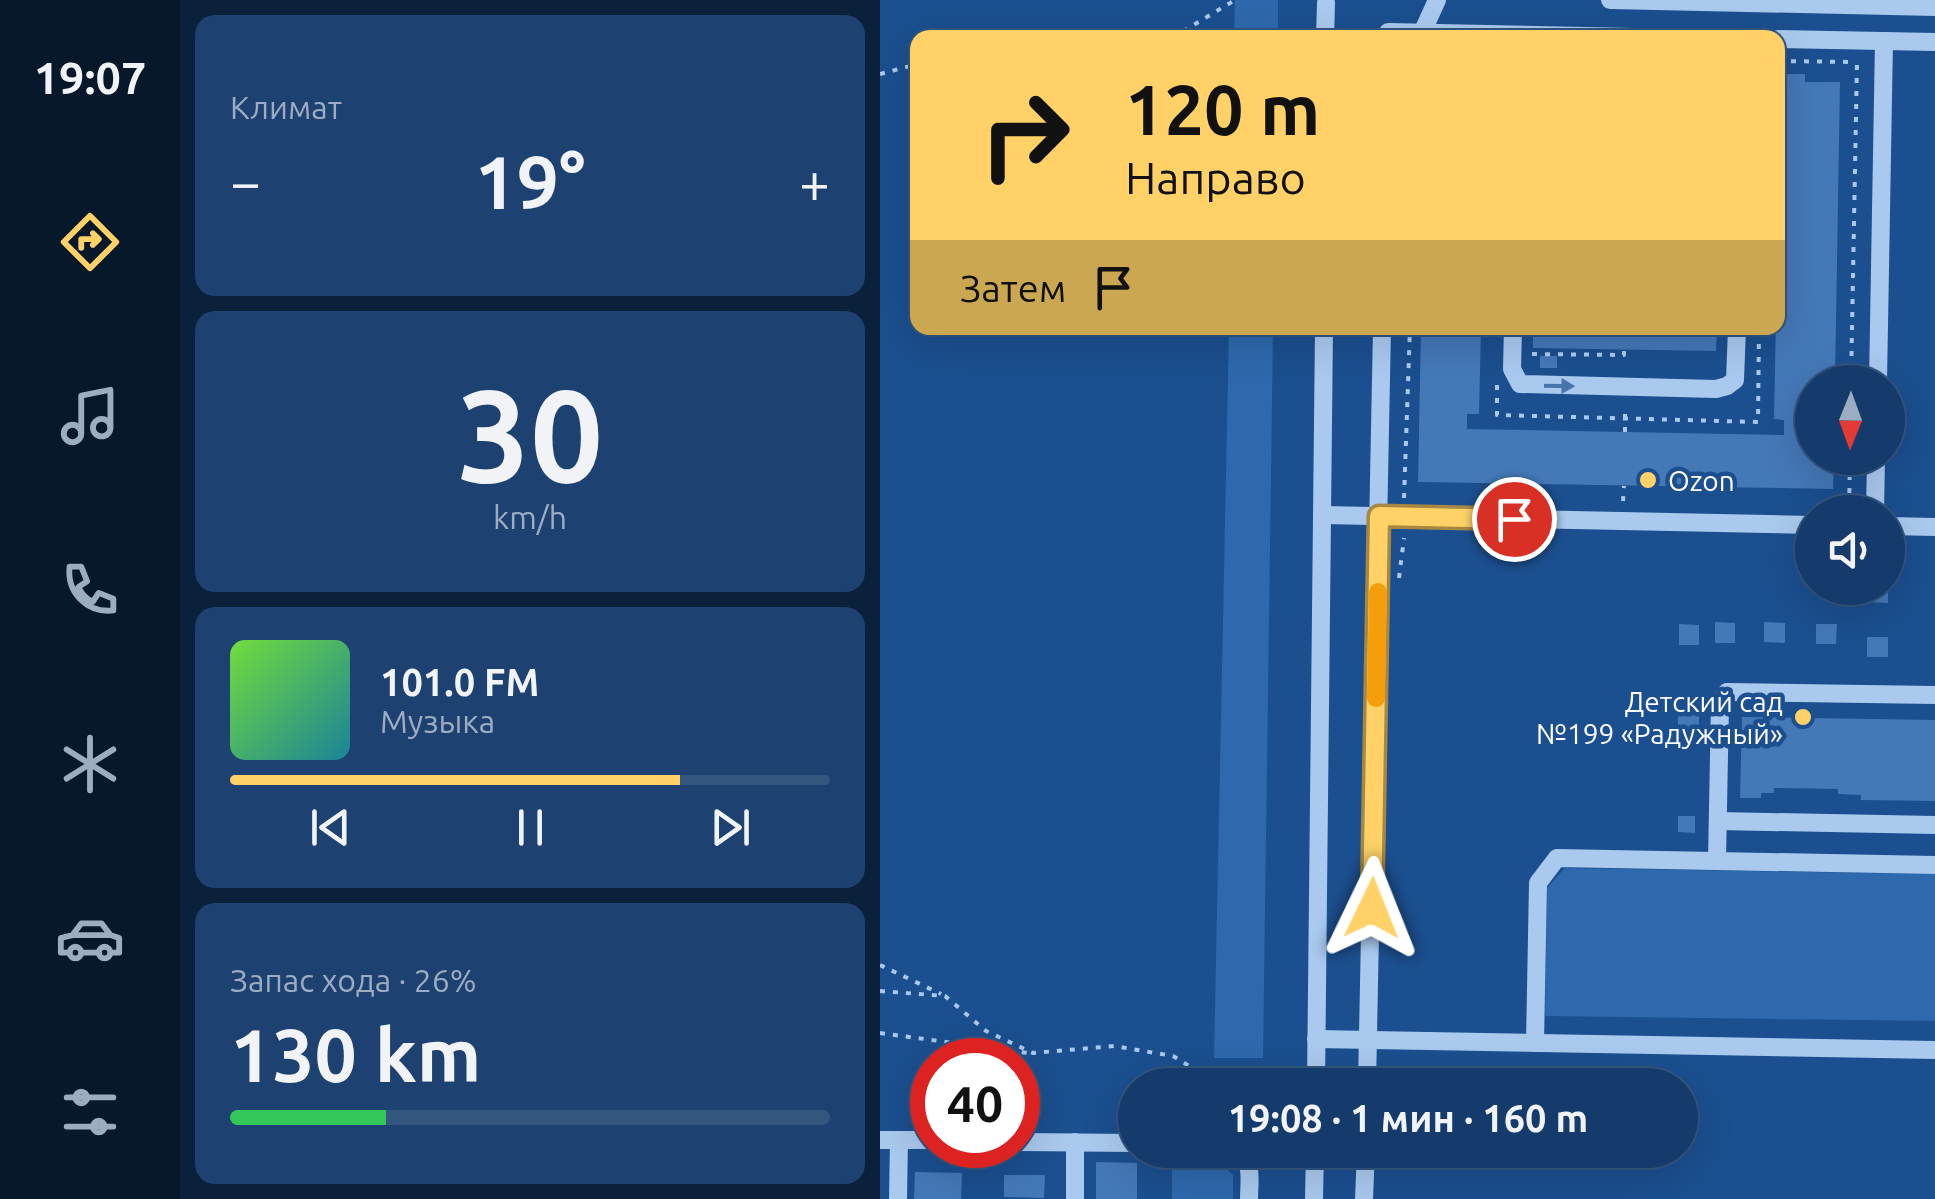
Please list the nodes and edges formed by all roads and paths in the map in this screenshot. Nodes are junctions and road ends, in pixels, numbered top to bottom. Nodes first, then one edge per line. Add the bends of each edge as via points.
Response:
1 (1235, 0) edge
2 (1437, 0) edge
3 (1610, 0) edge
4 (1326, 4) dead end
5 (1935, 7) edge
6 (1185, 30) edge
7 (1325, 30) edge
8 (1423, 30) edge
9 (1785, 39) edge
10 (1884, 41) junction
11 (1935, 42) edge
12 (1785, 61) edge
13 (1857, 62) junction
14 (1867, 62) dead end
15 (910, 66) edge
16 (880, 74) edge
17 (1324, 335) edge
18 (1382, 335) edge
19 (1410, 335) edge
20 (1513, 335) edge
21 (1738, 335) edge
22 (1624, 350) dead end
23 (1513, 353) junction
24 (1851, 365) edge
25 (1878, 365) edge
26 (1625, 387) junction
27 (1624, 432) dead end
28 (1624, 486) dead end
29 (1404, 500) dead end
30 (1623, 506) dead end
31 (1323, 514) junction
32 (1379, 516) junction
33 (1795, 525) edge
34 (1905, 526) edge
35 (1935, 527) edge
36 (1935, 695) edge
37 (1718, 821) junction
38 (1935, 825) edge
39 (1717, 861) junction
40 (1935, 865) edge
41 (880, 965) edge
42 (880, 992) edge
43 (945, 996) junction
44 (880, 1033) edge
45 (918, 1038) edge
46 (1001, 1038) edge
47 (1316, 1039) junction
48 (1368, 1040) junction
49 (1535, 1043) junction
50 (1935, 1050) edge
51 (1040, 1052) edge
52 (1192, 1068) edge
53 (1316, 1068) edge
54 (1367, 1068) edge
55 (889, 1140) edge
56 (1040, 1142) edge
57 (1076, 1142) junction
58 (1118, 1143) edge
59 (1249, 1168) edge
60 (1315, 1168) edge
61 (1365, 1168) edge
62 (898, 1199) edge
63 (1075, 1199) edge
64 (1249, 1199) edge
65 (1314, 1199) edge
66 (1364, 1199) edge

1 - 6 path
2 - 8 street
3 - 5 street
4 - 7 street
9 - 10 street
10 - 11 street
10 - 25 street
12 - 13 path
13 - 14 path
13 - 24 path
15 - 16 path
17 - 31 street
18 - 32 street
19 - 29 path
20 - 23 street
21 - 26 street via 1737,372 1727,386
22 - 23 path
23 -> 26 street via 1520,384
26 - 27 path
28 - 30 path
31 - 32 street
31 - 47 street
32 - 33 street
32 - 48 street
34 - 35 street
36 - 37 street via 1727,692 1720,703
37 - 38 street
37 - 39 street
39 - 40 street
39 - 49 street via 1557,858 1538,884
41 - 43 path
42 - 43 path
43 - 46 path
44 - 45 path
47 - 48 street
47 - 53 street
48 - 49 street
48 - 54 street
49 - 50 street
51 - 52 path via 1114,1046 1173,1056
55 - 62 street
56 - 57 street
57 - 58 street
57 - 63 street
59 - 64 street
60 - 65 street
61 - 66 street

